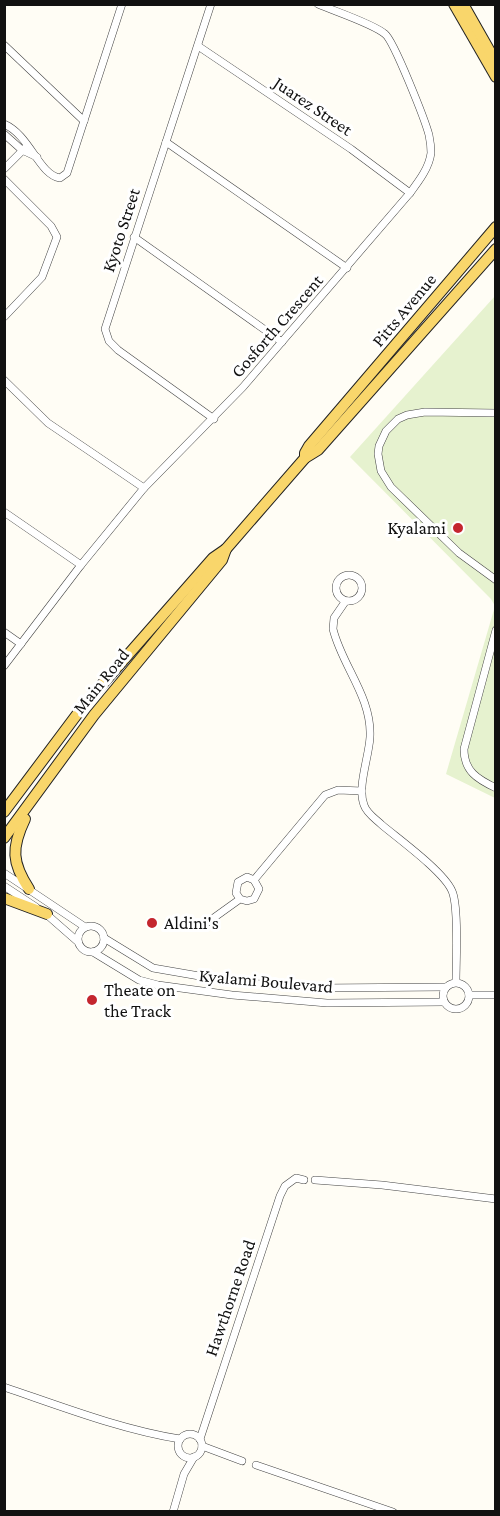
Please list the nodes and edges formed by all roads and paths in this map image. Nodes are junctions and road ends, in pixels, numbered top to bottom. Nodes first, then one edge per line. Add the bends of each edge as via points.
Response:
1 (211, 4) edge
2 (318, 4) edge
3 (454, 4) edge
4 (463, 4) edge
5 (121, 5) edge
6 (4, 45) edge
7 (198, 46) junction
8 (495, 62) edge
9 (495, 76) edge
10 (84, 121) junction
11 (4, 124) edge
12 (4, 134) edge
13 (166, 142) junction
14 (29, 144) junction
15 (22, 150) junction
16 (37, 158) junction
17 (4, 169) edge
18 (4, 179) edge
19 (410, 193) junction
20 (495, 227) edge
21 (134, 237) junction
22 (495, 249) edge
23 (347, 268) junction
24 (4, 317) edge
25 (282, 342) junction
26 (4, 380) edge
27 (495, 413) edge
28 (340, 417) junction
29 (214, 418) junction
30 (144, 489) junction
31 (4, 512) edge
32 (226, 549) junction
33 (81, 565) junction
34 (495, 580) edge
35 (348, 602) dead end
36 (495, 630) edge
37 (4, 632) edge
38 (21, 644) junction
39 (4, 666) edge
40 (495, 788) edge
41 (362, 791) junction
42 (35, 797) junction
43 (4, 812) edge
44 (4, 838) edge
45 (4, 873) edge
46 (254, 880) junction
47 (4, 886) edge
48 (29, 889) junction
49 (4, 898) edge
50 (240, 899) junction
51 (47, 914) junction
52 (86, 927) junction
53 (201, 927) dead end
54 (104, 938) junction
55 (77, 941) junction
56 (93, 952) junction
57 (456, 982) junction
58 (446, 987) junction
59 (470, 995) junction
60 (495, 995) edge
61 (444, 1002) junction
62 (304, 1180) dead end
63 (315, 1180) dead end
64 (495, 1199) edge
65 (4, 1387) edge
66 (198, 1439) junction
67 (179, 1443) junction
68 (183, 1456) junction
69 (194, 1457) junction
70 (242, 1461) dead end
71 (256, 1465) dead end
72 (184, 1474) junction
73 (173, 1512) edge
74 (393, 1512) edge

1 - 7 street, Kyoto Street
2 - 19 street, Gosforth Crescent via 378,29 392,43 430,144 428,164
3 - 9 main road
4 - 8 main road
5 - 10 street
6 - 10 street
7 - 13 street, Kyoto Street
7 - 19 street, Juarez Street
10 - 16 street via 63,176 50,174
11 - 14 street
12 - 15 street
13 - 21 street, Kyoto Street
13 - 23 street
14 - 15 street
14 - 16 street
15 - 16 street
15 - 17 street
18 - 24 street via 57,237 42,277
19 - 23 street, Gosforth Crescent
20 - 28 main road, Pitts Avenue
21 - 25 street
21 - 29 street, Kyoto Street via 107,322 107,337 118,350
22 - 28 main road, Pitts Avenue
23 - 25 street, Gosforth Crescent
25 - 29 street, Gosforth Crescent
26 - 30 street via 48,423
27 - 34 street via 407,415 386,431 378,454 381,471 391,487 459,553
28 - 32 main road, Main Road via 309,446 305,458
29 - 30 street, Gosforth Crescent
30 - 33 street, Gosforth Crescent
31 - 33 street
32 - 42 main road, Main Road via 222,560 94,715
32 - 43 main road, Main Road via 213,558 84,705
33 - 38 street, Gosforth Crescent
35 - 41 street via 334,618 333,629 367,710 370,737
36 - 40 street via 464,756 469,771
37 - 38 street
38 - 39 street, Gosforth Crescent
41 - 46 street via 338,790 325,795
41 - 57 street via 363,802 372,816 452,891
42 - 44 main road, Main Road
42 - 48 main road via 14,848 19,874
45 - 48 street, Kyalami Boulevard
46 - 50 street via 259,889 257,896
46 - 50 street via 247,877 238,882 236,893
47 - 51 street, Kyalami Boulevard
48 - 52 street, Kyalami Boulevard
49 - 51 main road
50 - 53 street
51 - 55 street, Kyalami Boulevard
52 - 54 street, Kyalami Boulevard via 98,928
52 - 55 street
54 - 56 street via 101,948
54 - 58 street, Kyalami Boulevard via 153,968 234,982 327,988
55 - 56 street, Kyalami Boulevard via 83,950
56 - 61 street, Kyalami Boulevard via 130,975 158,985 315,1002
57 - 58 street
57 - 59 street via 467,988
58 - 61 street
59 - 60 street
59 - 61 street via 461,1008
62 - 66 street, Hawthorne Road via 296,1178 280,1196
63 - 64 street
65 - 67 street
66 - 67 street via 186,1434
66 - 69 street via 200,1453
66 - 70 street
67 - 68 street
68 - 69 street
68 - 72 street
69 - 72 street
71 - 74 street
72 - 73 street

